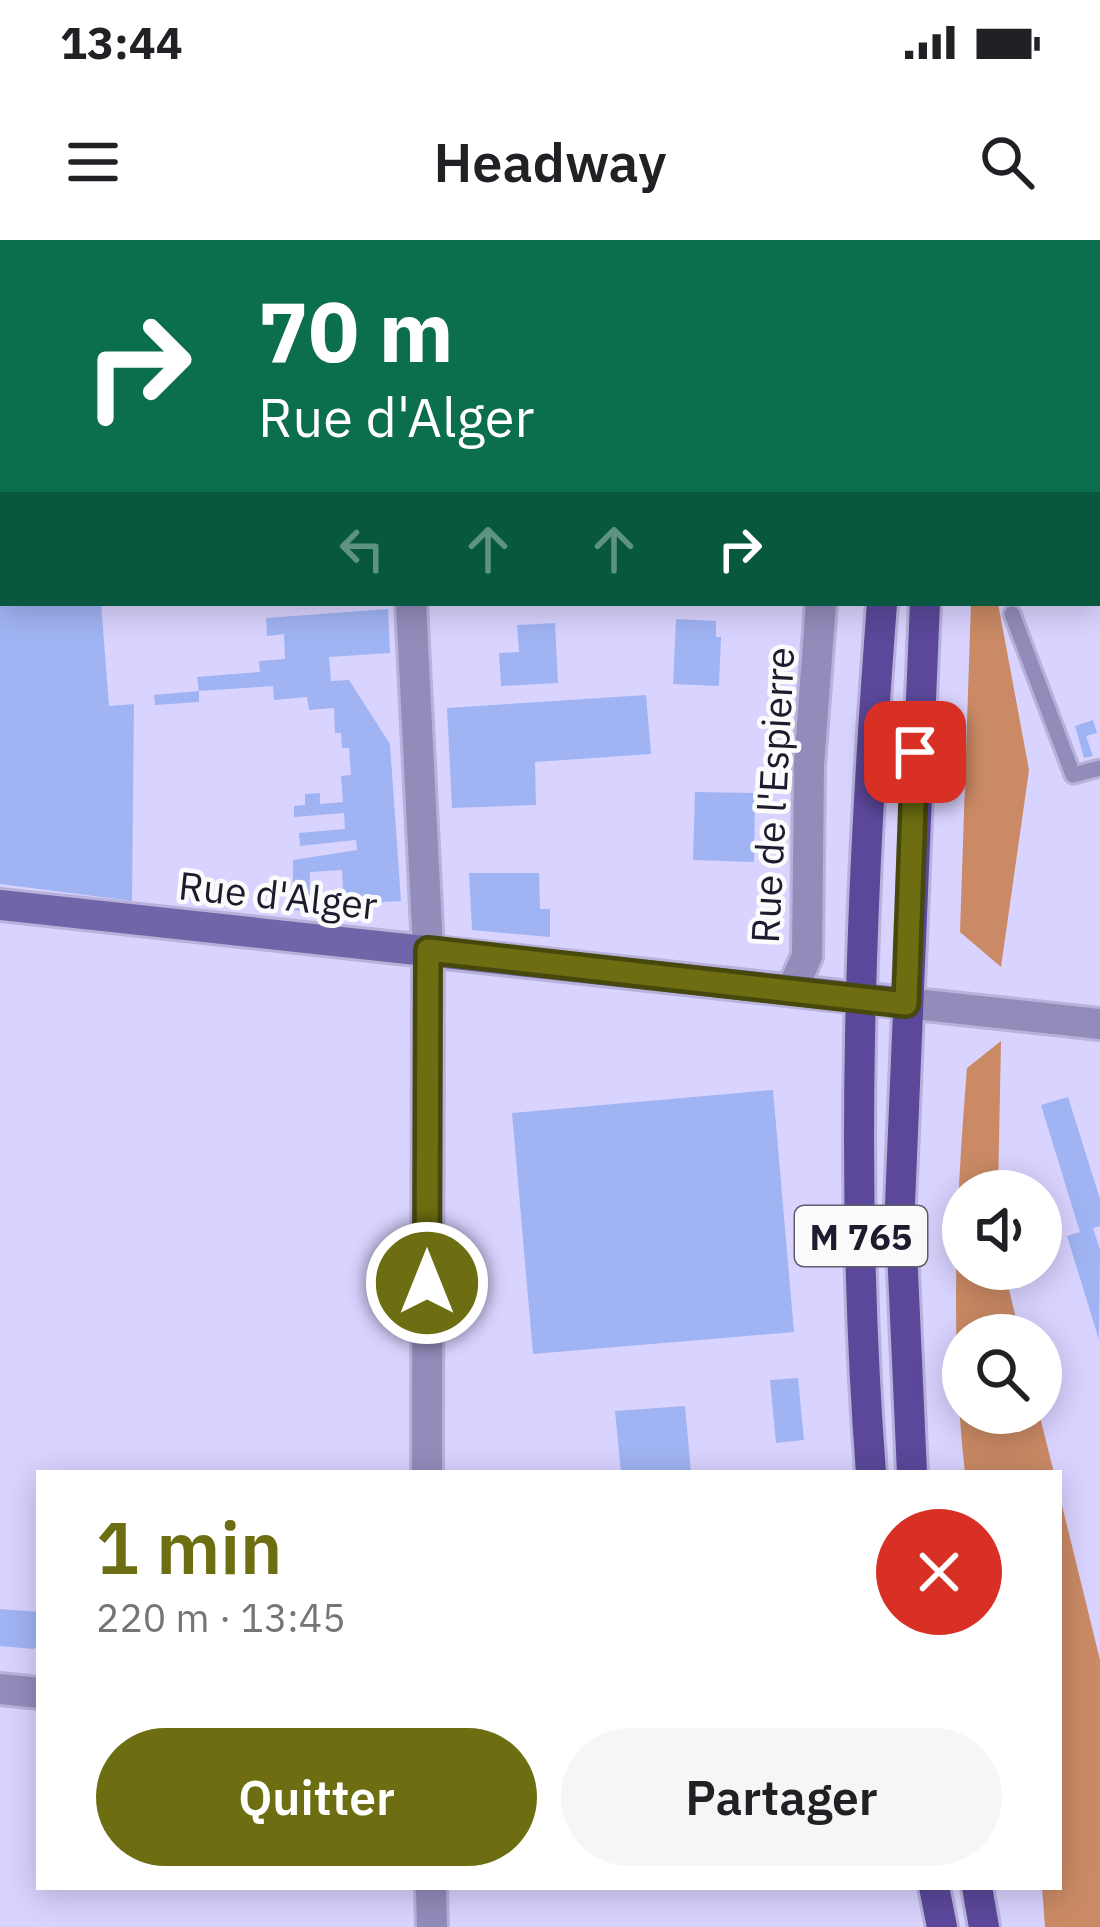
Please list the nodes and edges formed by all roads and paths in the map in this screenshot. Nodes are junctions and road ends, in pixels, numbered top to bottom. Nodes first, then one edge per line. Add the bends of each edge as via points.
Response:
1 (411, 606) edge
2 (821, 606) edge
3 (881, 606) edge
4 (925, 606) edge
5 (1012, 614) dead end
6 (1100, 769) edge
7 (0, 904) edge
8 (428, 950) junction
9 (793, 990) junction
10 (865, 998) junction
11 (906, 1004) junction
12 (1100, 1024) edge
13 (427, 1470) edge
14 (871, 1470) edge
15 (912, 1470) edge
16 (0, 1689) edge
17 (36, 1693) edge
18 (431, 1890) edge
19 (935, 1890) edge
20 (978, 1890) edge
21 (433, 1927) edge
22 (942, 1927) edge
23 (984, 1927) edge

1 - 8 street
2 - 9 street, Rue de l'Espierre via 807,956
3 - 10 main road, M 765
4 - 11 main road, M 765
5 - 6 lane via 1073,775
7 - 8 street, Rue d'Alger
8 - 9 street, Rue d'Alger
8 - 13 street
9 - 10 street, Rue d'Alger
10 - 11 street, Rue d'Alger
10 - 14 main road, M 765 via 860,1237
11 - 12 street
11 - 15 main road, M 765 via 901,1247
16 - 17 street
18 - 21 street
19 - 22 main road
20 - 23 main road

